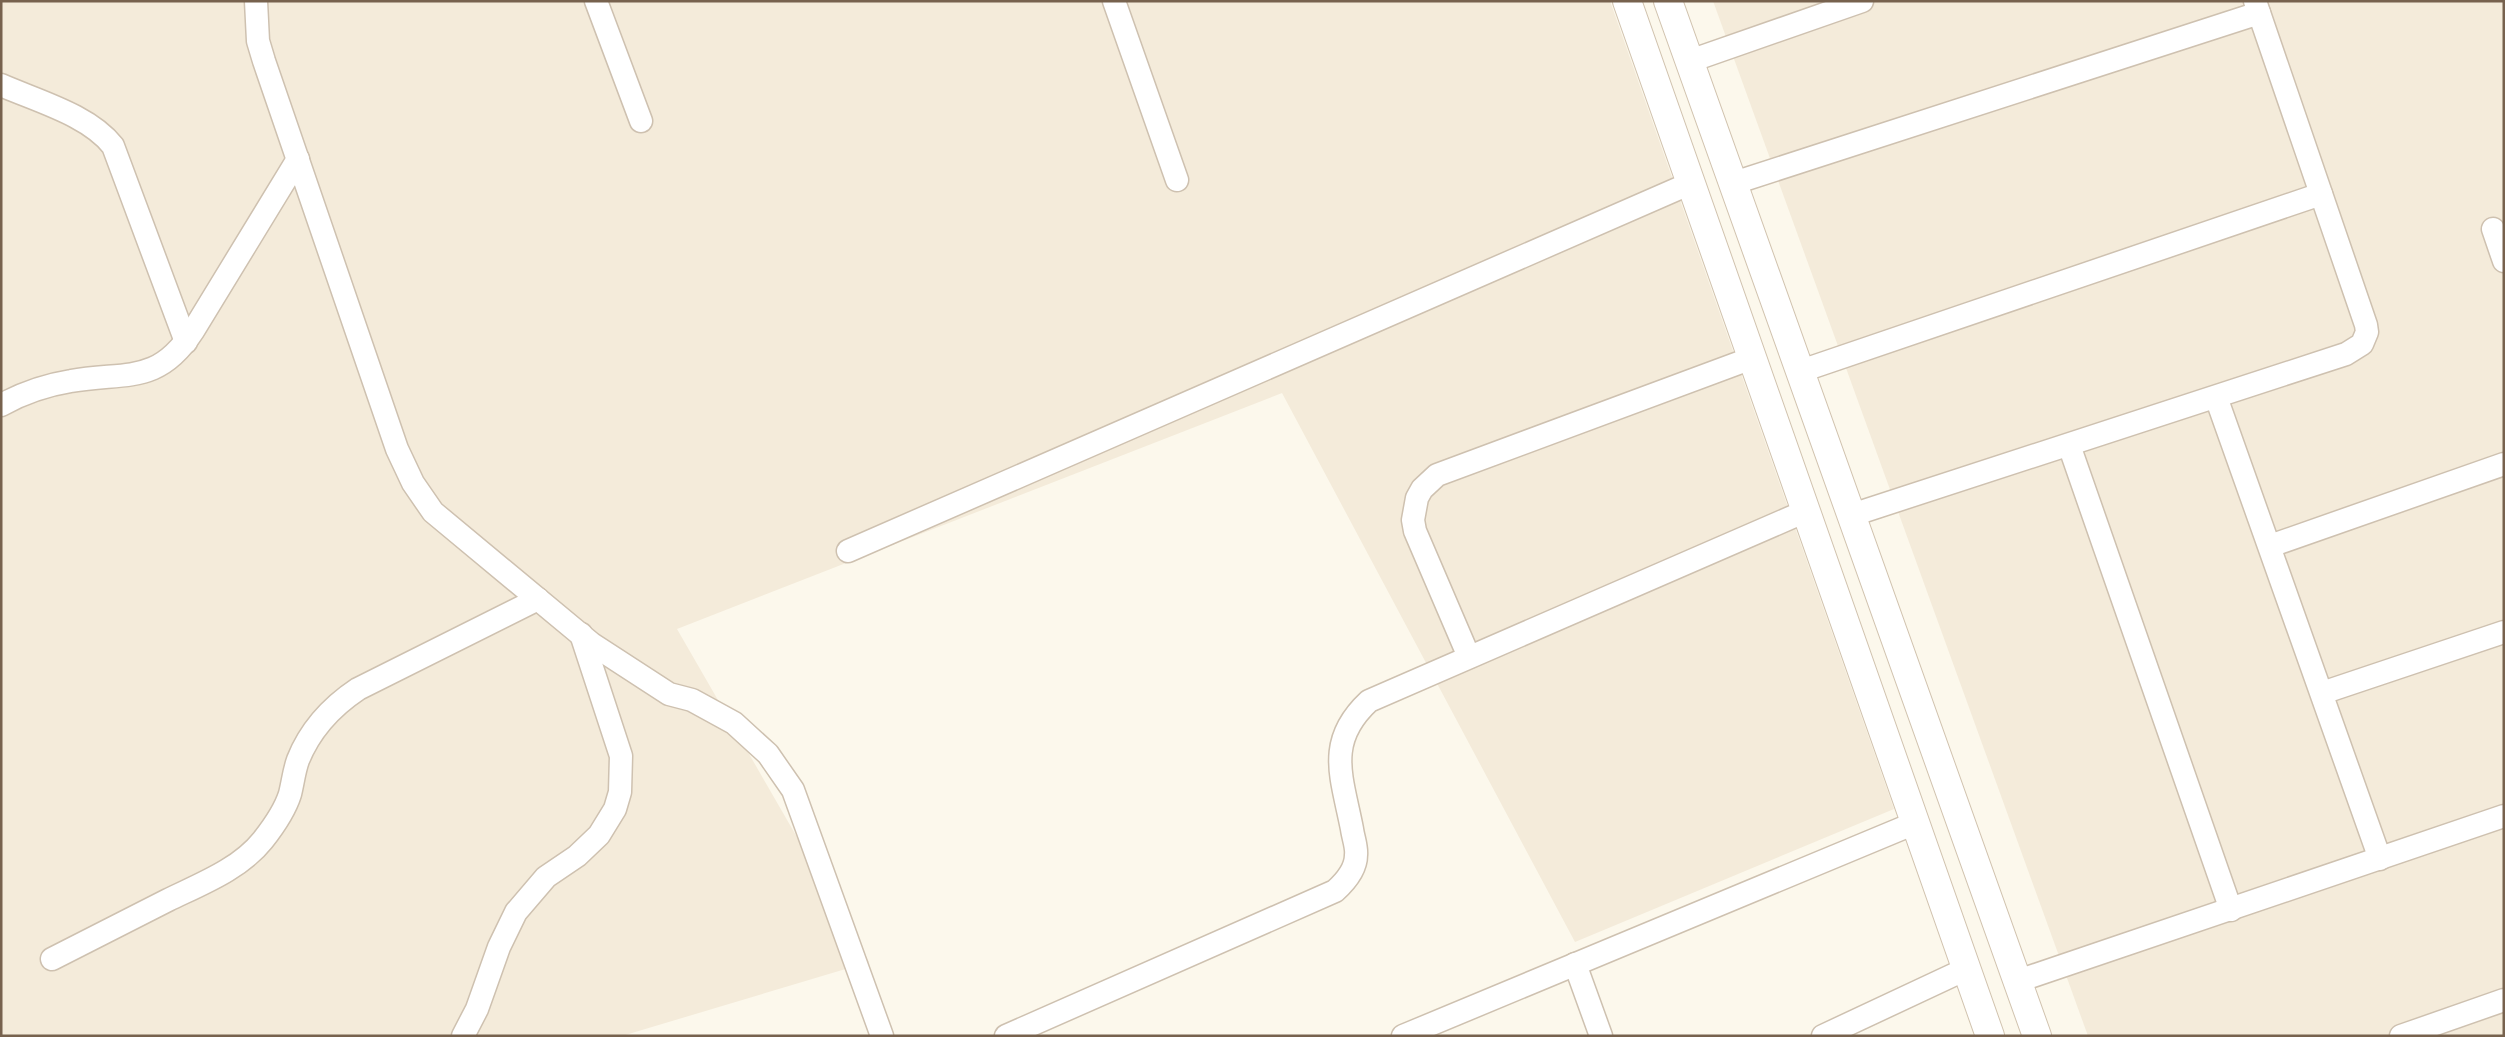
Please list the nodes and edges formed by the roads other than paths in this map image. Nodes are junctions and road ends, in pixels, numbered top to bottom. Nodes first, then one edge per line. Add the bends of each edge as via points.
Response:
1 (256, 1) edge
2 (596, 1) edge
3 (1114, 1) edge
4 (1627, 1) edge
5 (1668, 1) edge
6 (1862, 1) edge
7 (2257, 7) edge
8 (1690, 61) junction
9 (1, 85) edge
10 (641, 122) dead end
11 (298, 159) junction
12 (1177, 180) dead end
13 (1691, 183) junction
14 (1734, 183) junction
15 (2321, 194) junction
16 (2493, 229) dead end
17 (2504, 261) edge
18 (186, 342) junction
19 (1752, 358) junction
20 (1801, 371) junction
21 (2216, 397) junction
22 (1, 405) edge
23 (2069, 445) junction
24 (2504, 464) edge
25 (1806, 511) junction
26 (1852, 515) junction
27 (2270, 546) junction
28 (848, 551) dead end
29 (1878, 589) junction
30 (538, 599) junction
31 (1838, 602) junction
32 (2504, 632) edge
33 (581, 634) junction
34 (1469, 657) junction
35 (2322, 693) junction
36 (2504, 816) edge
37 (1915, 823) junction
38 (2380, 859) junction
39 (2231, 910) junction
40 (52, 959) dead end
41 (1576, 964) junction
42 (1966, 969) junction
43 (2018, 981) junction
44 (2504, 1000) edge
45 (1436, 1029) edge
46 (463, 1036) edge
47 (882, 1036) edge
48 (1006, 1036) edge
49 (1403, 1036) edge
50 (1601, 1036) edge
51 (1824, 1036) edge
52 (1990, 1036) edge
53 (2037, 1036) edge
54 (2401, 1036) edge

1 - 11 street via 258,41
2 - 10 street
3 - 12 street
4 - 13 street
5 - 8 street
6 - 8 street
7 - 14 street
7 - 15 street
8 - 14 street
9 - 18 street via 88,123 113,146
11 - 18 street
11 - 30 street via 397,449 413,483 433,512
13 - 19 street
13 - 28 street
14 - 20 street
15 - 20 street
15 - 21 street via 2366,325 2362,344 2346,354
16 - 17 street
18 - 22 street via 167,360 142,373 53,384
19 - 25 street
19 - 34 street via 1428,481 1414,508 1415,531
20 - 26 street
21 - 23 street
21 - 27 street
23 - 26 street
23 - 39 street
24 - 27 street
25 - 31 street
25 - 34 street
26 - 29 street
27 - 35 street
29 - 31 street
29 - 43 street
30 - 33 street
30 - 40 street via 367,684 342,700 327,714 306,743 282,811 262,842 249,854 219,874
31 - 37 street
32 - 35 street
33 - 46 street via 621,756 620,792 615,809 599,835 546,878 516,912 498,947 478,1009
33 - 47 street via 669,694 692,700 734,723 753,738 782,772 793,790
34 - 48 street via 1369,701 1346,729 1340,746 1340,764 1356,855 1350,875 1335,891
35 - 38 street
36 - 38 street
37 - 41 street
37 - 42 street
38 - 39 street
39 - 43 street
41 - 45 street
41 - 50 street
42 - 51 street
42 - 52 street
43 - 53 street
44 - 54 street
45 - 49 street

